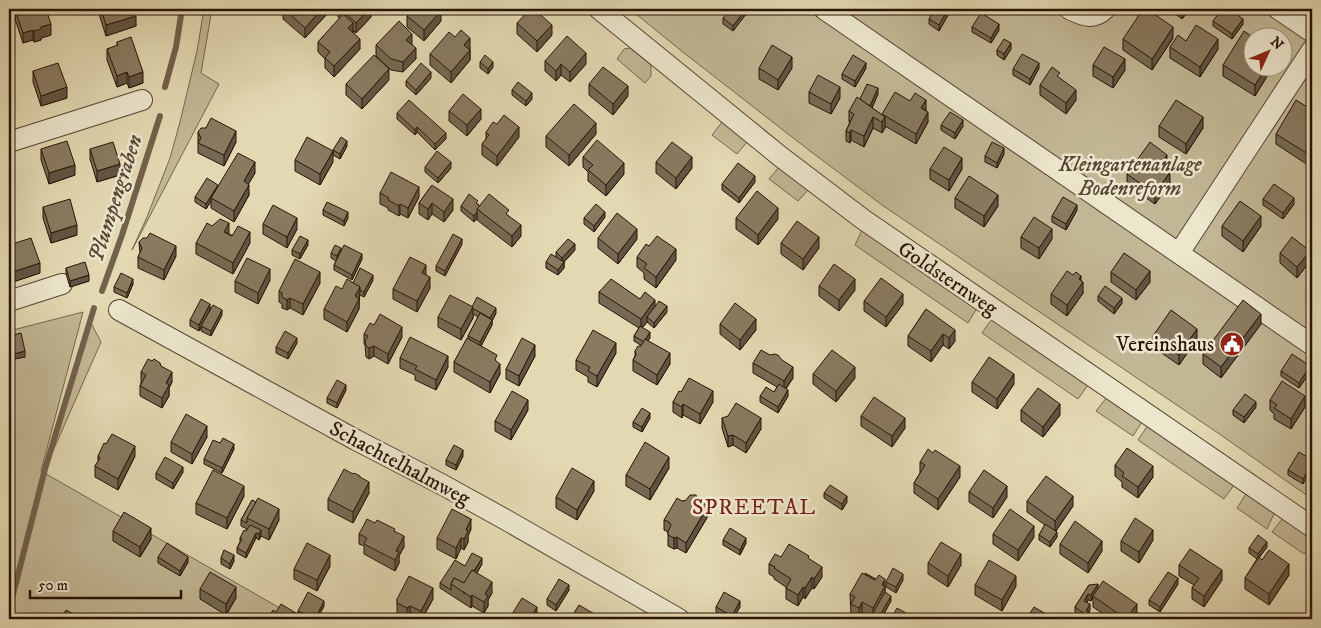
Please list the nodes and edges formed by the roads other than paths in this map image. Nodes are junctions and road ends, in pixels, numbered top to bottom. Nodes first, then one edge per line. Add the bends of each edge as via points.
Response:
1 (599, 9) edge
2 (824, 9) edge
3 (1069, 9) edge
4 (1105, 9) edge
5 (1278, 9) edge
6 (1312, 32) edge
7 (1312, 50) edge
8 (142, 100) dead end
9 (9, 142) edge
10 (1179, 253) junction
11 (62, 284) dead end
12 (9, 301) edge
13 (119, 310) dead end
14 (1312, 345) edge
15 (1312, 527) edge
16 (679, 619) edge

1 - 15 street, Goldsternweg via 864,220
2 - 10 street
3 - 4 street via 1094,16
5 - 6 street
7 - 10 street
8 - 9 street
10 - 14 street
11 - 12 street
13 - 16 street, Schachtelhalmweg via 484,508

